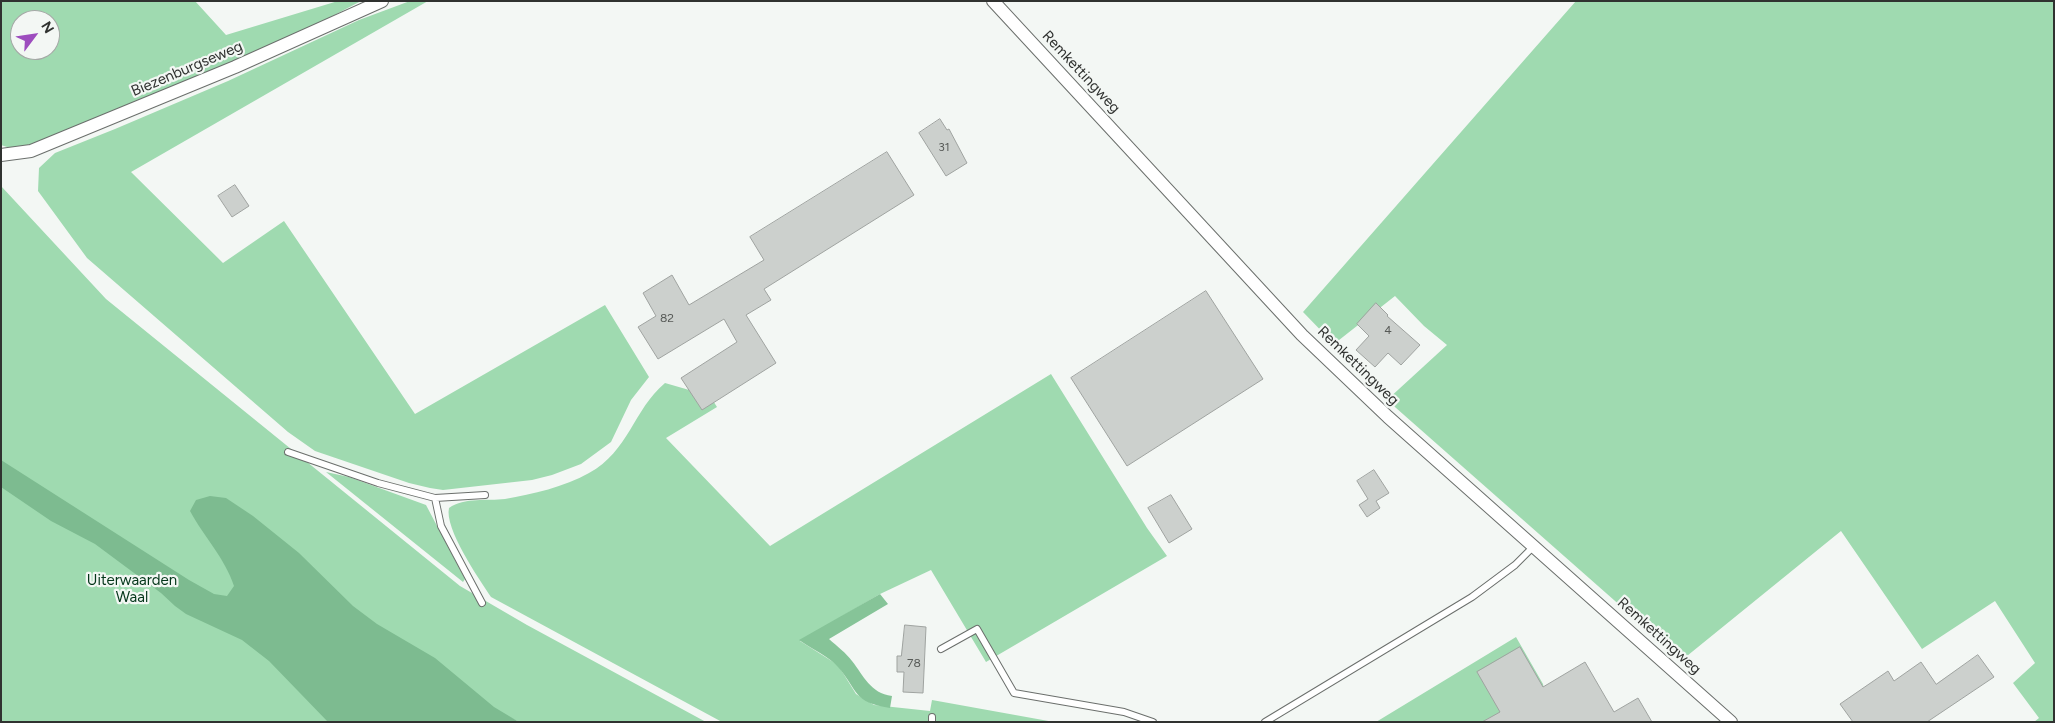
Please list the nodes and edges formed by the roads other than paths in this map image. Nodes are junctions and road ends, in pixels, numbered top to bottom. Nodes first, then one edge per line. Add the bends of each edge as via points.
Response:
1 (382, 1) edge
2 (993, 1) edge
3 (1, 155) edge
4 (288, 452) dead end
5 (485, 495) dead end
6 (435, 498) junction
7 (1534, 546) junction
8 (482, 603) dead end
9 (941, 649) dead end
10 (1153, 722) edge
11 (1266, 722) edge
12 (1731, 722) edge

1 - 3 street, Biezenburgseweg via 235,68 31,151
2 - 7 street, Remkettingweg via 1302,334 1388,417
4 - 6 lane
5 - 6 lane
6 - 8 lane via 441,526
7 - 11 lane via 1516,565 1472,597
7 - 12 street, Remkettingweg
9 - 10 lane via 977,629 1014,693 1124,712

